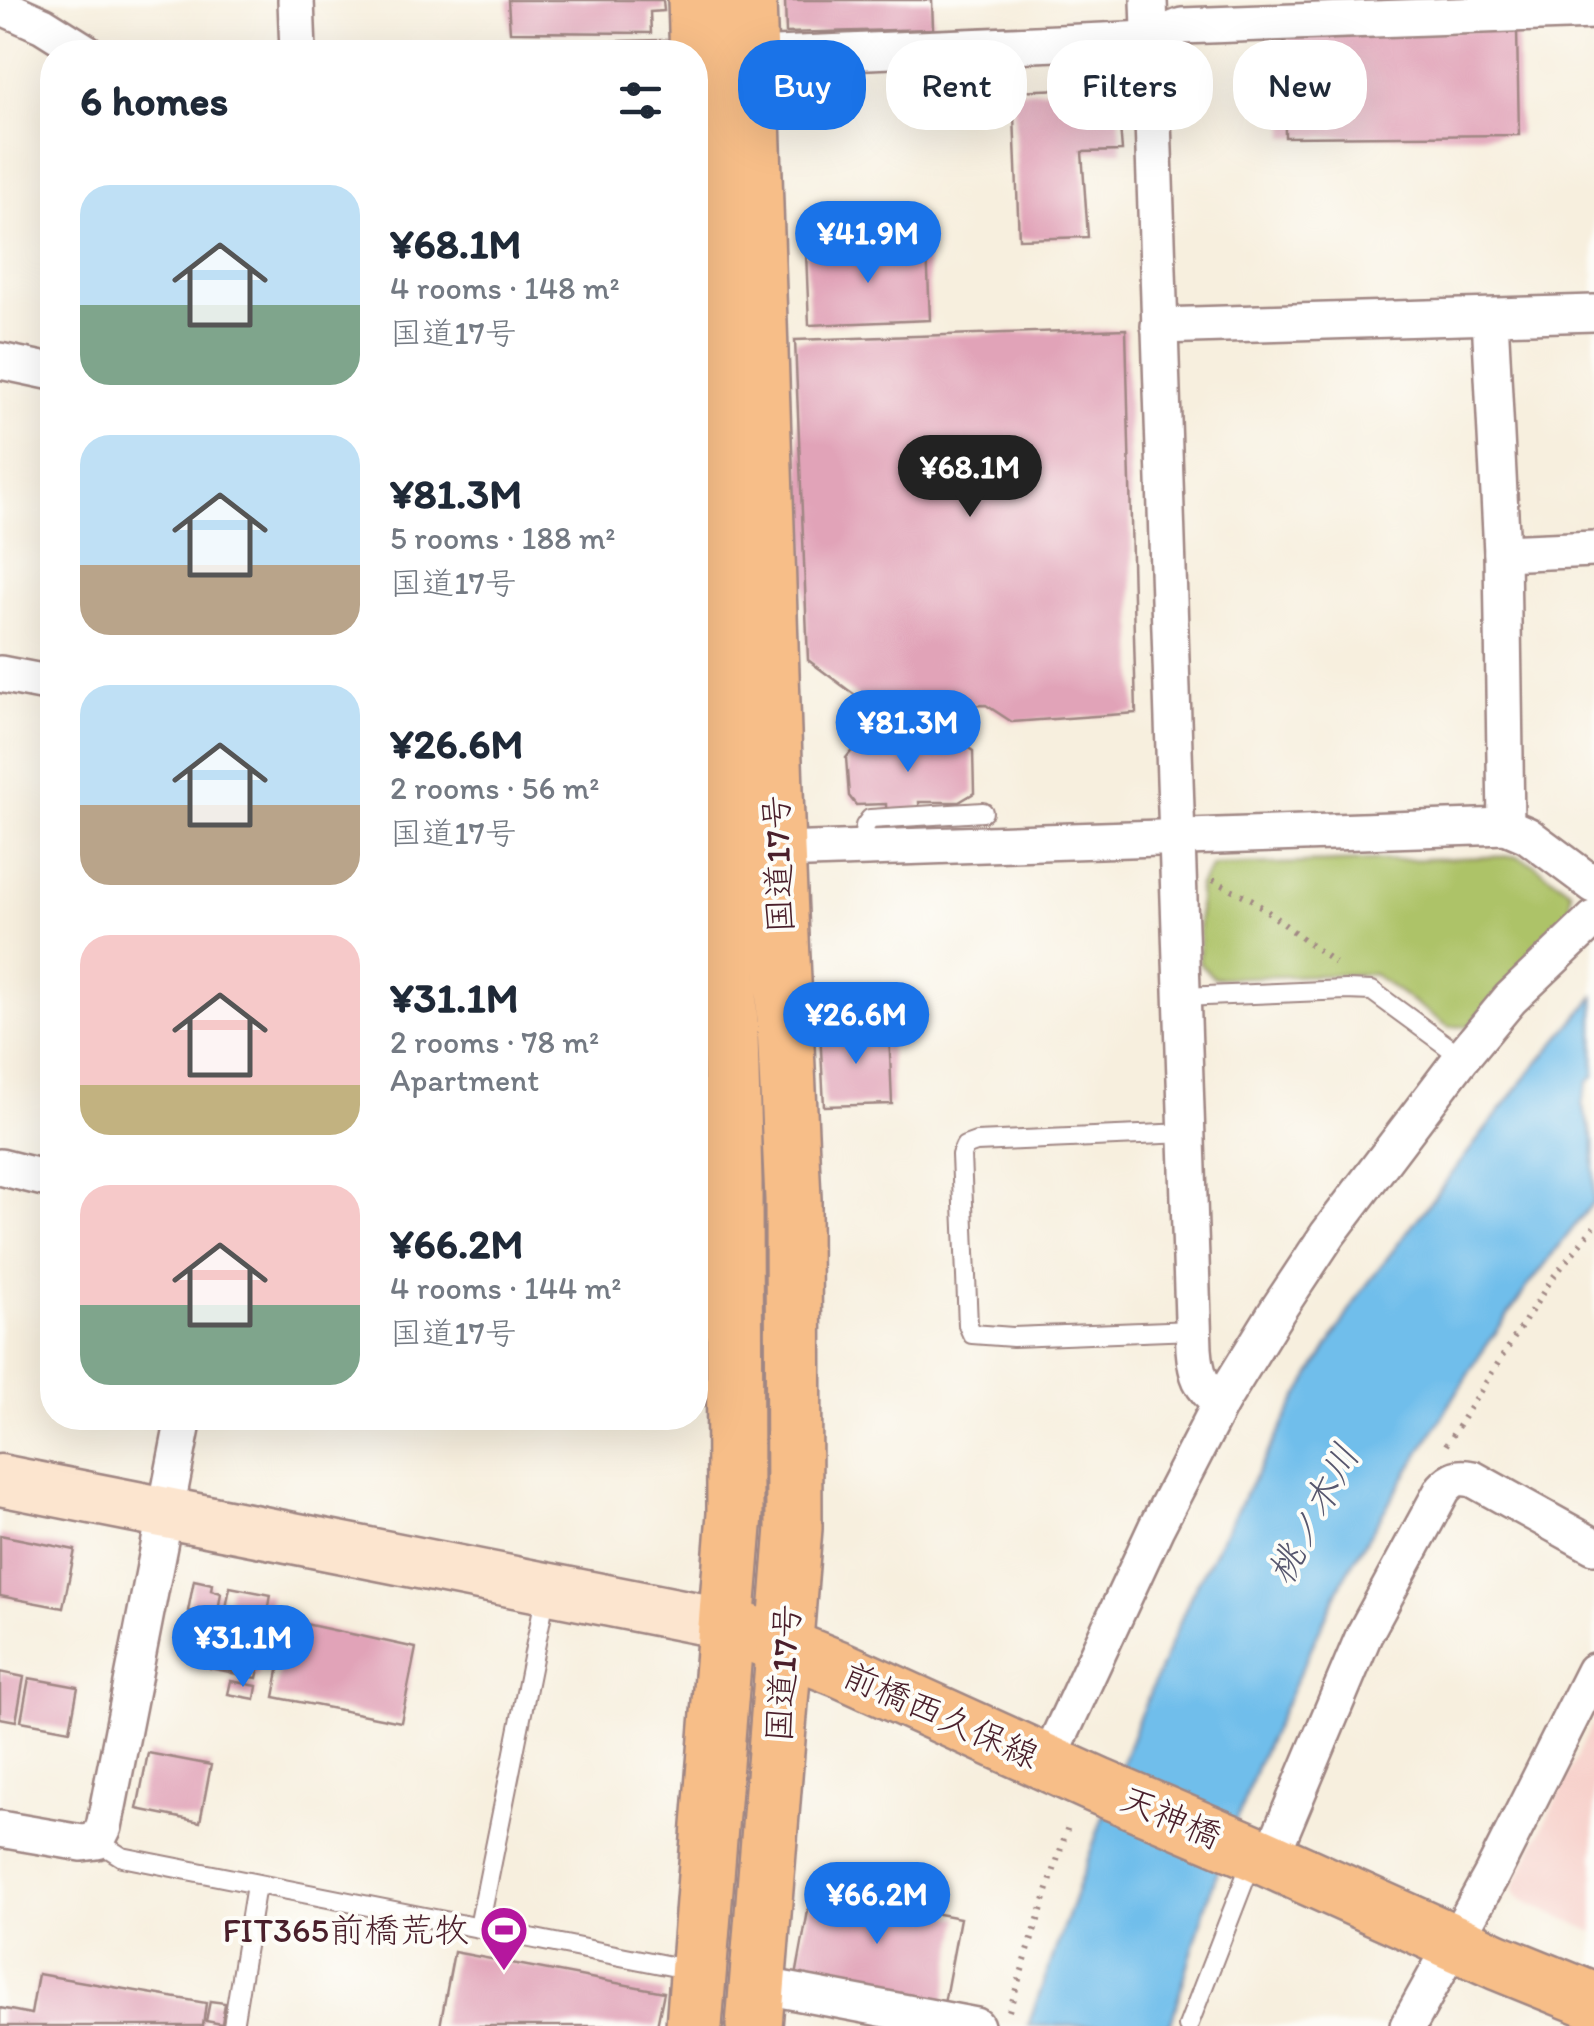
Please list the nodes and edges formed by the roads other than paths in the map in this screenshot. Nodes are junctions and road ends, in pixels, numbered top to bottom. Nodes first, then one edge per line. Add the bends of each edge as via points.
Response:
1 (296, 0) edge
2 (748, 0) edge
3 (1148, 0) edge
4 (0, 6) edge
5 (1594, 10) edge
6 (714, 35) edge
7 (1150, 39) junction
8 (67, 40) edge
9 (298, 40) edge
10 (672, 40) edge
11 (1594, 313) edge
12 (1490, 317) junction
13 (1159, 326) junction
14 (0, 362) edge
15 (40, 370) edge
16 (1594, 549) edge
17 (1502, 553) junction
18 (0, 674) edge
19 (40, 682) edge
20 (983, 812) dead end
21 (1506, 826) junction
22 (1176, 836) junction
23 (862, 846) junction
24 (732, 852) edge
25 (1594, 885) edge
26 (1594, 919) edge
27 (1183, 997) junction
28 (1462, 1058) junction
29 (1187, 1133) junction
30 (0, 1167) edge
31 (40, 1177) edge
32 (1193, 1330) junction
33 (1221, 1402) junction
34 (182, 1430) edge
35 (0, 1480) edge
36 (166, 1513) junction
37 (1594, 1546) edge
38 (547, 1588) junction
39 (727, 1624) junction
40 (786, 1647) junction
41 (1594, 1671) edge
42 (1047, 1763) junction
43 (1086, 1797) joint
44 (0, 1829) edge
45 (97, 1842) junction
46 (1256, 1853) junction
47 (256, 1885) junction
48 (479, 1927) junction
49 (1455, 1942) junction
50 (699, 1972) junction
51 (1594, 2000) edge
52 (757, 2005) edge
53 (991, 2021) edge
54 (232, 2026) edge
55 (694, 2026) edge
56 (1188, 2026) edge
57 (1408, 2026) edge

1 - 9 street
2 - 6 main road, 国道17号
3 - 7 street
4 - 8 street
5 - 7 street via 1182,26
6 - 7 street
6 - 10 lane
6 - 24 main road, 国道17号
7 - 13 street
11 - 12 street
12 - 13 street
12 - 17 street
13 - 22 street
14 - 15 street
16 - 17 street
17 - 21 street
18 - 19 street
20 - 23 lane via 870,819
21 - 22 street
21 - 25 street
22 - 23 street
22 - 27 street
23 - 24 street
24 - 39 main road, 国道17号 via 735,1514
24 - 40 main road, 国道17号 via 793,1218 794,1528
26 - 28 street via 1510,999
27 - 28 lane via 1372,991
27 - 29 street
28 - 33 street via 1328,1234
29 - 32 street
29 - 32 lane via 976,1142 961,1154 972,1334
30 - 31 street
32 - 33 street via 1196,1370
33 - 42 street
34 - 36 street
35 - 36 street
36 - 38 street
36 - 45 street
37 - 46 street via 1473,1480 1452,1479 1364,1635
38 - 39 street
38 - 48 lane
39 - 40 main road, 前橋西久保線
39 - 50 main road, 国道17号
40 - 42 main road, 前橋西久保線
40 - 52 main road, 国道17号
41 - 49 street
42 - 43 main road, 前橋西久保線
43 - 46 main road, 天神橋
44 - 45 street
45 - 47 lane via 122,1857
46 - 49 main road
46 - 56 lane
47 - 48 lane
47 - 54 lane
48 - 50 lane
49 - 51 main road
49 - 57 street
50 - 55 main road, 国道17号
52 - 53 street

